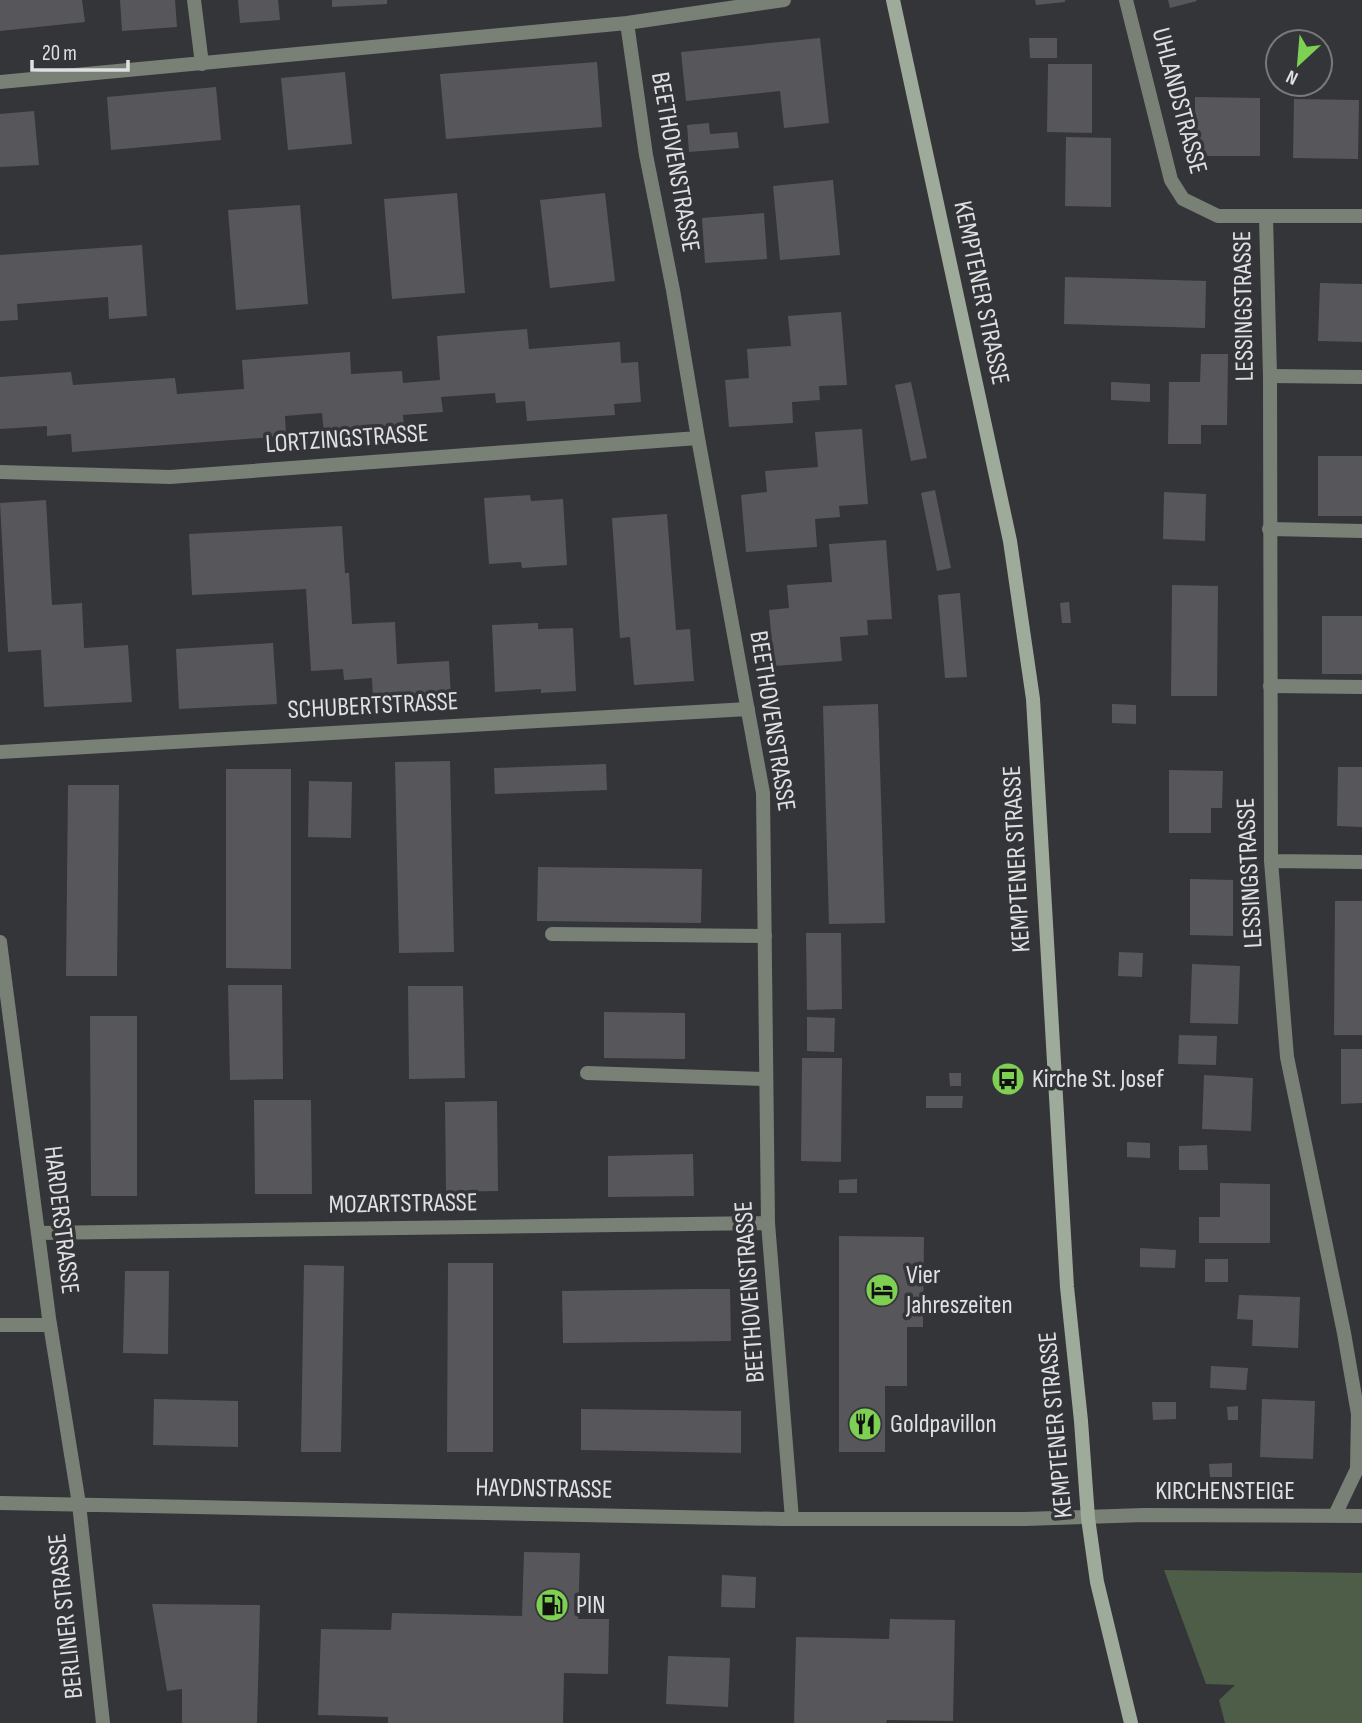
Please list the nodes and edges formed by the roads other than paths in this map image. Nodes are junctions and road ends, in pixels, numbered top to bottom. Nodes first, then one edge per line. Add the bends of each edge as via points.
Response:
1 (194, 0) edge
2 (784, 0) edge
3 (893, 0) edge
4 (1126, 0) edge
5 (627, 23) junction
6 (202, 65) junction
7 (0, 82) edge
8 (1266, 216) junction
9 (1362, 216) edge
10 (1270, 376) junction
11 (1362, 377) edge
12 (698, 438) junction
13 (0, 472) edge
14 (1269, 529) junction
15 (1362, 531) edge
16 (1270, 686) junction
17 (1362, 687) edge
18 (748, 709) junction
19 (0, 752) edge
20 (1271, 861) junction
21 (1362, 862) edge
22 (552, 934) dead end
23 (765, 936) junction
24 (0, 942) edge
25 (587, 1073) dead end
26 (766, 1079) junction
27 (768, 1223) junction
28 (39, 1233) junction
29 (0, 1325) edge
30 (50, 1325) junction
31 (0, 1503) edge
32 (79, 1504) junction
33 (1335, 1515) junction
34 (1362, 1516) edge
35 (1088, 1518) junction
36 (792, 1519) junction
37 (103, 1723) edge
38 (1131, 1723) edge

1 - 6 street
2 - 5 street
3 - 35 main road, KEMPTENER STRASSE via 1010,541 1033,699 1067,1287
4 - 8 street, UHLANDSTRASSE via 1171,180 1183,199 1218,216
5 - 6 street
5 - 12 street, BEETHOVENSTRASSE via 646,155
6 - 7 street
8 - 9 street, UHLANDSTRASSE
8 - 10 street, LESSINGSTRASSE
10 - 11 street
10 - 14 street, LESSINGSTRASSE
12 - 13 street, LORTZINGSTRASSE via 170,477
12 - 18 street, BEETHOVENSTRASSE
14 - 15 street
14 - 16 street, LESSINGSTRASSE
16 - 17 street
16 - 20 street, LESSINGSTRASSE
18 - 19 street, SCHUBERTSTRASSE
18 - 23 street, BEETHOVENSTRASSE via 763,793
20 - 21 street
20 - 33 street, LESSINGSTRASSE via 1287,1057 1358,1414 1357,1469
22 - 23 street
23 - 26 street, BEETHOVENSTRASSE
24 - 28 street, HARDERSTRASSE
25 - 26 street
26 - 27 street, BEETHOVENSTRASSE
27 - 28 street, MOZARTSTRASSE
27 - 36 street, BEETHOVENSTRASSE
28 - 30 street, HARDERSTRASSE
29 - 30 street
30 - 32 street, HARDERSTRASSE
31 - 32 street, HAYDNSTRASSE
32 - 36 street, HAYDNSTRASSE
32 - 37 street, BERLINER STRASSE
33 - 34 street, KIRCHENSTEIGE
33 - 35 street, KIRCHENSTEIGE
35 - 36 street, HAYDNSTRASSE
35 - 38 main road, KEMPTENER STRASSE via 1097,1583

